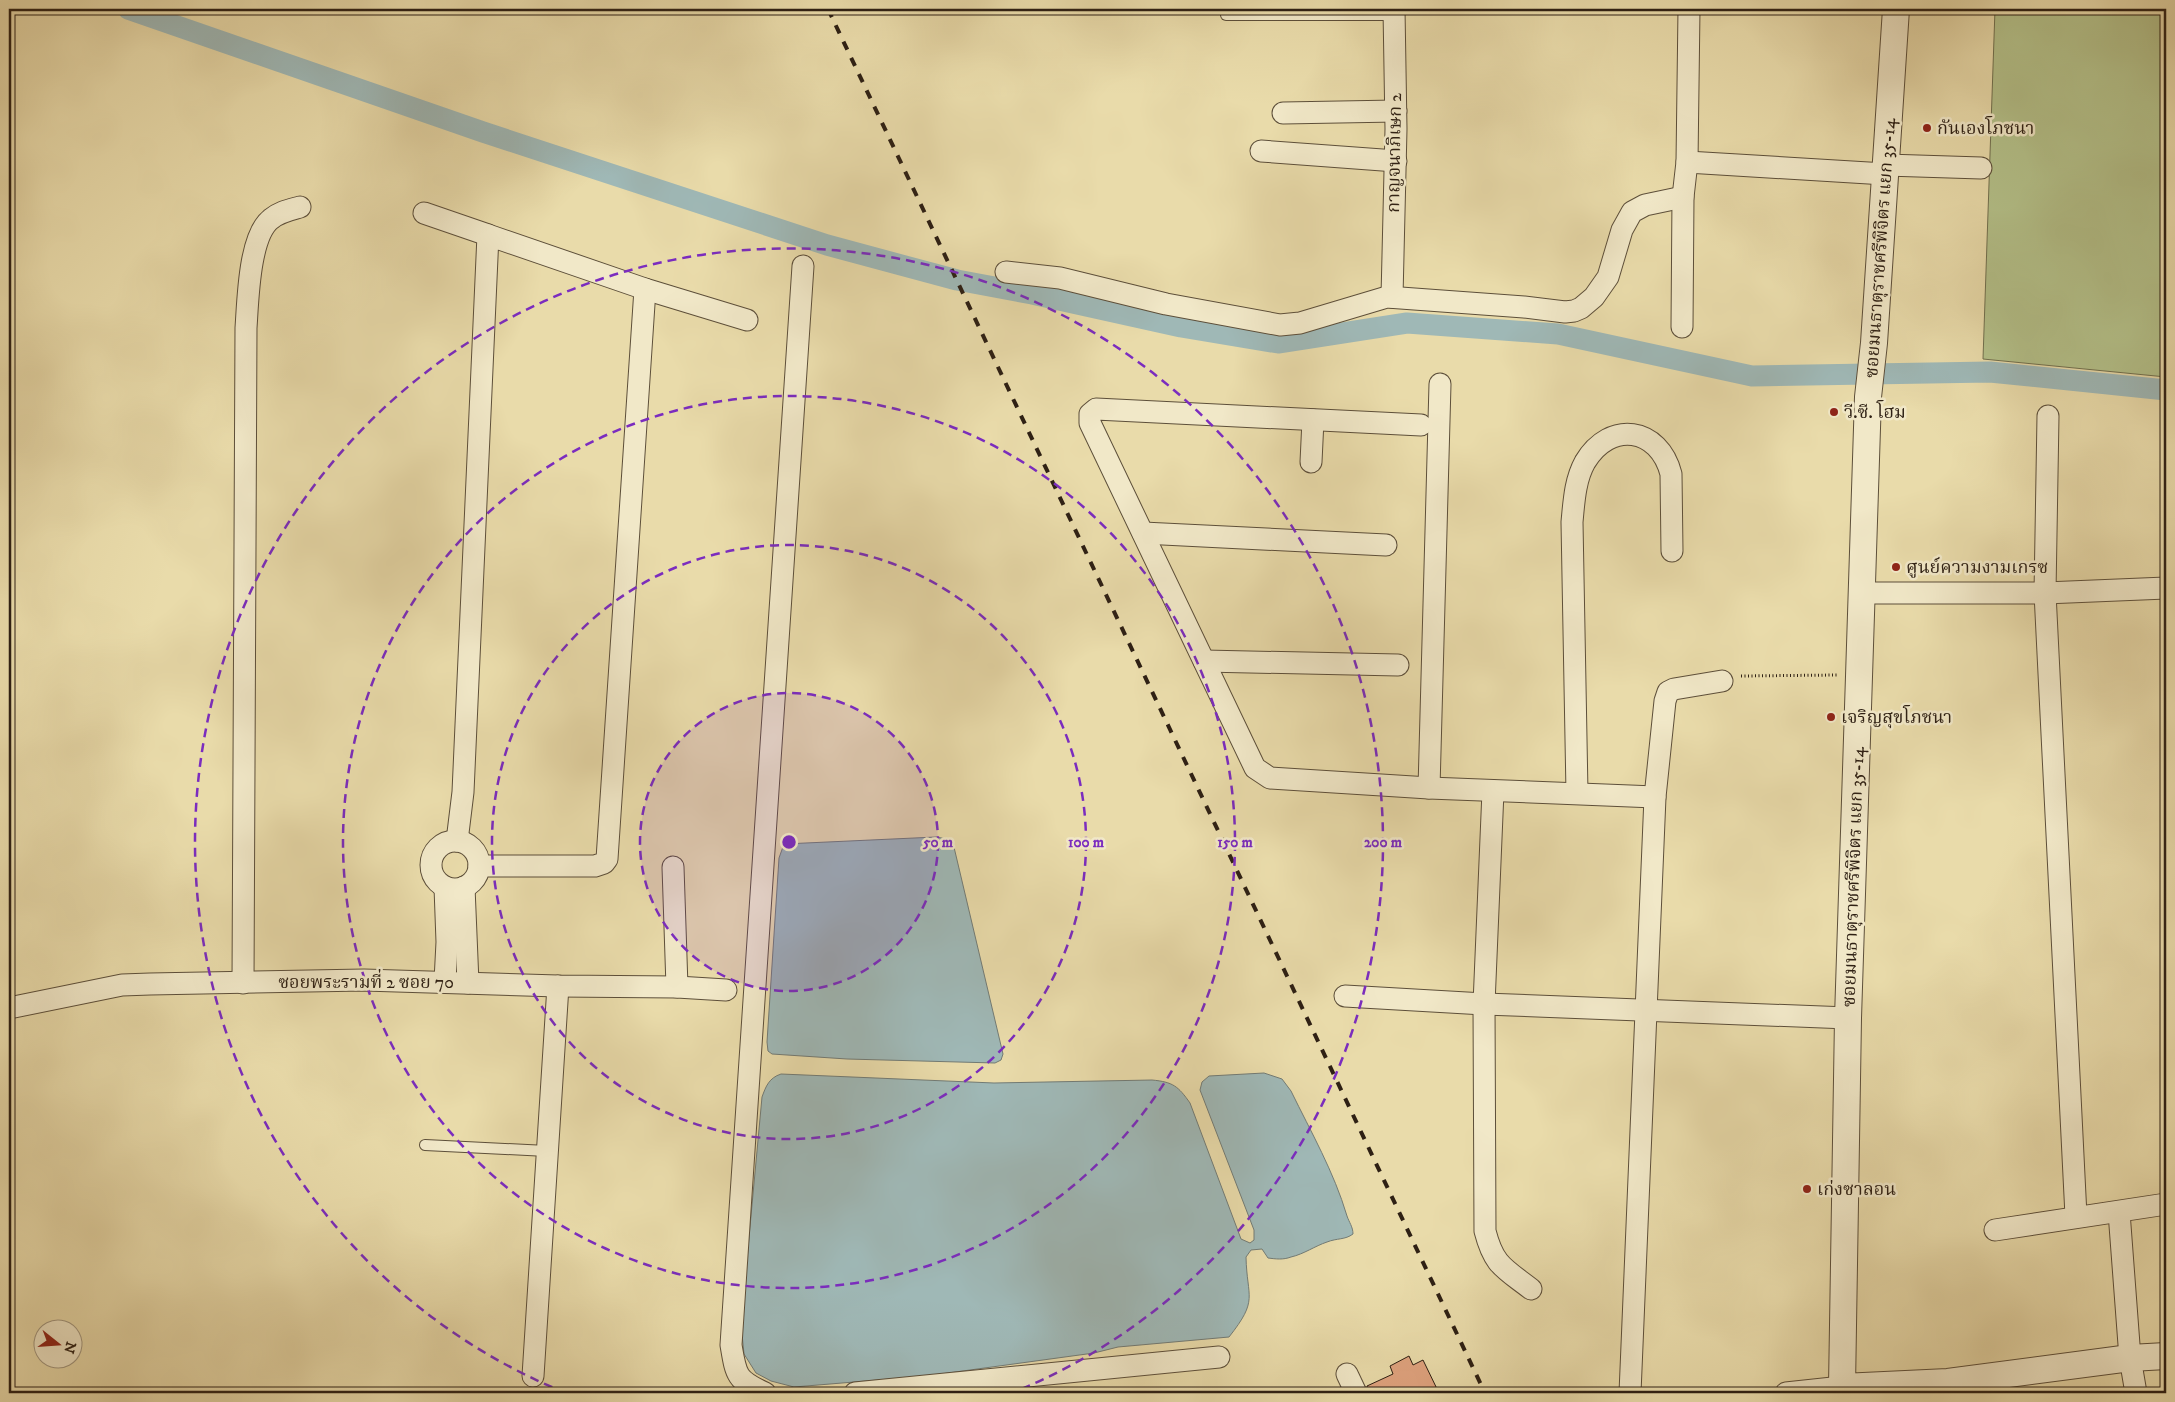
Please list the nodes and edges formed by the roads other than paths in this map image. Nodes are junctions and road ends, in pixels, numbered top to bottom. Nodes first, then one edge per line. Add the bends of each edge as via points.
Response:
1 (1689, 9) edge
2 (1896, 9) edge
3 (1394, 12) edge
4 (1226, 15) dead end
5 (1396, 111) junction
6 (1283, 113) dead end
7 (1261, 151) dead end
8 (1396, 161) junction
9 (1687, 162) junction
10 (1981, 168) dead end
11 (1886, 169) junction
12 (1683, 197) junction
13 (300, 207) dead end
14 (424, 212) dead end
15 (488, 235) junction
16 (803, 266) dead end
17 (1006, 272) dead end
18 (644, 289) junction
19 (1392, 297) junction
20 (747, 320) dead end
21 (1682, 327) dead end
22 (1440, 384) dead end
23 (2048, 416) dead end
24 (1313, 420) junction
25 (1421, 425) dead end
26 (1310, 462) dead end
27 (1143, 533) junction
28 (1386, 545) dead end
29 (1672, 551) dead end
30 (2166, 588) edge
31 (1862, 593) junction
32 (2046, 593) junction
33 (1204, 661) junction
34 (1398, 665) dead end
35 (1727, 678) road end
36 (1429, 788) junction
37 (1493, 791) junction
38 (1577, 793) junction
39 (1655, 797) junction
40 (457, 841) junction
41 (479, 866) junction
42 (673, 867) dead end
43 (454, 887) junction
44 (445, 981) junction
45 (243, 983) junction
46 (468, 983) junction
47 (558, 986) junction
48 (677, 987) junction
49 (726, 990) dead end
50 (1345, 996) dead end
51 (1484, 1004) junction
52 (9, 1008) edge
53 (1645, 1009) junction
54 (1848, 1018) junction
55 (425, 1145) dead end
56 (547, 1151) junction
57 (2166, 1204) edge
58 (2119, 1212) junction
59 (2076, 1216) junction
60 (1995, 1230) dead end
61 (1532, 1289) dead end
62 (2166, 1356) edge
63 (1219, 1357) dead end
64 (2130, 1358) junction
65 (1347, 1374) dead end
66 (533, 1376) dead end
67 (1842, 1387) junction
68 (1948, 1388) edge
69 (765, 1393) edge
70 (855, 1393) edge
71 (1356, 1393) edge
72 (1630, 1393) edge
73 (1786, 1393) edge
74 (2136, 1393) edge

1 - 9 street
2 - 11 street, ซอยมนธาตุราชศรีพิจิตร แยก 35-14
3 - 4 lane
3 - 5 street, กาญจนาภิเษก 2
5 - 6 street
5 - 8 street, กาญจนาภิเษก 2
7 - 8 street
8 - 19 street, กาญจนาภิเษก 2
9 - 11 street
9 - 12 street
10 - 11 street
11 - 31 street, ซอยมนธาตุราชศรีพิจิตร แยก 35-14 via 1868,397
12 - 19 street via 1659,201 1632,212 1622,230 1608,277 1594,297 1574,311
12 - 21 street
13 - 45 street via 282,211 270,219 259,233 250,276 246,328
14 - 15 street
15 - 18 street
15 - 40 street via 463,792
16 - 69 street via 731,1345 735,1371 746,1385
17 - 19 street via 1060,278 1166,304 1280,325 1300,323
18 - 20 street
18 - 41 street via 607,859 595,866
22 - 36 street
23 - 32 street
24 - 25 street
24 - 26 street
24 - 27 street via 1096,409 1090,414 1090,423
27 - 28 street
27 - 33 street
29 - 38 street via 1672,474 1662,452 1642,435 1634,433 1600,443 1579,476 1572,522
30 - 32 street
31 - 32 street
31 - 54 street, ซอยมนธาตุราชศรีพิจิตร แยก 35-14
32 - 59 street
33 - 34 street
33 - 36 street via 1255,768 1270,778
35 - 39 street via 1668,692
36 - 37 street
37 - 38 street
37 - 51 street
38 - 39 street
39 - 53 street
40 - 41 street via 464,842 475,852
40 - 43 street via 443,844 431,862 434,877
41 - 43 street via 475,879
42 - 48 street
43 - 44 street
43 - 46 street
44 - 45 street, ซอยพระรามที่ 2 ซอย 70
44 - 46 street, ซอยพระรามที่ 2 ซอย 70
45 - 52 street, ซอยพระรามที่ 2 ซอย 70 via 122,985
46 - 47 street, ซอยพระรามที่ 2 ซอย 70
47 - 48 street, ซอยพระรามที่ 2 ซอย 70
47 - 56 street
48 - 49 street, ซอยพระรามที่ 2 ซอย 70
50 - 51 street
51 - 53 street
51 - 61 street via 1485,1231 1499,1265
53 - 54 street
53 - 72 street
54 - 67 street, ซอยมนธาตุราชศรีพิจิตร แยก 35-14
55 - 56 lane
56 - 66 street
57 - 58 street
58 - 59 street
58 - 64 street
59 - 60 street
62 - 64 street
63 - 70 street
64 - 68 street
64 - 74 street
65 - 71 street
67 - 68 street
67 - 73 street

